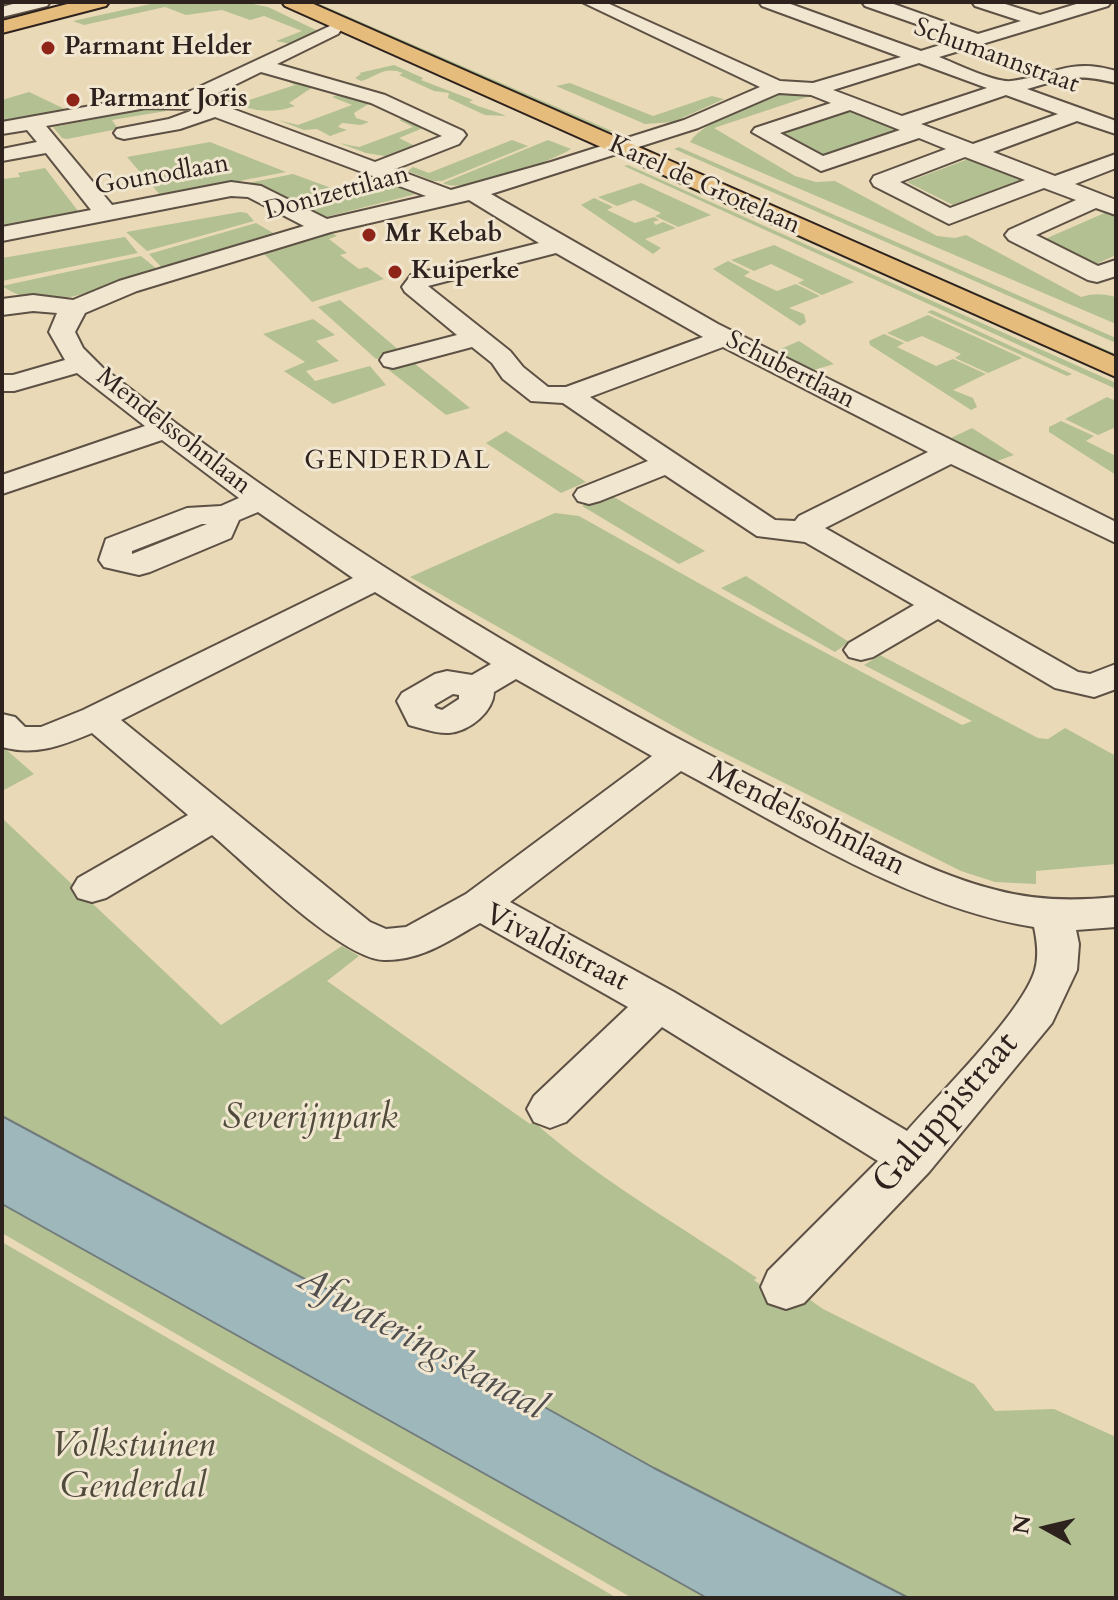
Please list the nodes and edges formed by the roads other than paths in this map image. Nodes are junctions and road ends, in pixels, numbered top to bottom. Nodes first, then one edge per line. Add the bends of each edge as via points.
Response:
1 (41, 2) edge
2 (67, 2) edge
3 (99, 2) edge
4 (591, 2) edge
5 (768, 2) edge
6 (871, 2) edge
7 (981, 2) edge
8 (1092, 3) edge
9 (307, 4) edge
10 (1116, 17) edge
11 (1038, 20) junction
12 (2, 23) edge
13 (976, 39) junction
14 (916, 57) junction
15 (258, 65) junction
16 (1116, 77) edge
17 (776, 87) junction
18 (349, 89) junction
19 (814, 89) junction
20 (1004, 89) junction
21 (186, 101) junction
22 (315, 101) dead end
23 (848, 104) junction
24 (217, 109) junction
25 (407, 110) junction
26 (1077, 114) junction
27 (374, 122) dead end
28 (32, 123) junction
29 (909, 127) junction
30 (2, 128) edge
31 (1116, 128) edge
32 (124, 133) dead end
33 (629, 144) junction
34 (52, 146) junction
35 (968, 150) junction
36 (2, 155) edge
37 (1116, 160) edge
38 (377, 169) junction
39 (1049, 182) junction
40 (459, 194) junction
41 (1106, 204) edge
42 (107, 214) junction
43 (324, 227) junction
44 (2, 234) edge
45 (560, 245) junction
46 (1116, 267) edge
47 (2, 307) edge
48 (76, 308) junction
49 (476, 338) junction
50 (724, 338) junction
51 (1116, 348) edge
52 (393, 360) dead end
53 (84, 363) junction
54 (1116, 368) edge
55 (6, 387) edge
56 (569, 395) junction
57 (165, 429) junction
58 (951, 452) junction
59 (669, 463) junction
60 (2, 485) edge
61 (589, 495) dead end
62 (261, 500) junction
63 (225, 515) dead end
64 (804, 531) junction
65 (1116, 534) edge
66 (377, 578) junction
67 (938, 605) junction
68 (861, 650) dead end
69 (516, 664) junction
70 (1100, 680) edge
71 (477, 687) dead end
72 (96, 718) junction
73 (2, 725) edge
74 (678, 755) junction
75 (216, 816) junction
76 (92, 888) dead end
77 (480, 904) junction
78 (1116, 912) edge
79 (1052, 916) junction
80 (659, 1004) junction
81 (550, 1109) dead end
82 (912, 1158) junction
83 (786, 1287) dead end

1 - 12 street
2 - 12 main road
3 - 12 main road
4 - 17 street
5 - 14 street, Schumannstraat
6 - 13 street
7 - 11 street
8 - 10 street
8 - 11 street
9 - 15 street via 306,19 332,30
9 - 33 main road, Karel de Grotelaan
11 - 13 street
13 - 14 street
14 - 19 street
14 - 20 street, Schumannstraat
15 - 18 street
15 - 21 street
16 - 20 street via 1083,69
17 - 19 street
17 - 33 street, Donizettilaan
18 - 22 street
18 - 25 street
19 - 23 street
20 - 26 street, Schumannstraat
20 - 29 street
21 - 24 street, Schubertlaan
21 - 28 street via 146,102
23 - 29 street
23 - 29 street via 762,132 821,164
24 - 32 street via 173,125
24 - 38 street, Schubertlaan
25 - 27 street
25 - 38 street via 456,138
26 - 31 street, Schumannstraat
26 - 35 street
28 - 30 street
28 - 34 street
29 - 35 street
33 - 40 street, Donizettilaan
33 - 51 main road, Karel de Grotelaan
33 - 54 main road, Karel de Grotelaan
34 - 36 street
34 - 42 street
35 - 39 street
35 - 39 street via 882,181 949,217
37 - 39 street
38 - 40 street, Schubertlaan
39 - 41 street
40 - 43 street, Donizettilaan
40 - 45 street, Schubertlaan
41 - 46 street via 1017,235 1097,275
42 - 43 street, Gounodlaan via 243,189
42 - 44 street, Gounodlaan
43 - 48 street, Donizettilaan via 128,286
45 - 49 street via 414,285
45 - 50 street, Schubertlaan
47 - 48 street via 33,303
48 - 53 street, Mendelssohnlaan via 62,332 66,345
49 - 52 street
49 - 56 street via 541,395
50 - 56 street
50 - 58 street, Schubertlaan
53 - 55 street, Mendelssohnlaan
53 - 57 street, Mendelssohnlaan
56 - 59 street
57 - 60 street
57 - 62 street, Mendelssohnlaan
58 - 64 street via 810,523
58 - 65 street, Schubertlaan
59 - 61 street
59 - 64 street via 768,529
62 - 63 street, Mendelssohnlaan
62 - 66 street, Mendelssohnlaan
64 - 67 street
66 - 69 street, Mendelssohnlaan
66 - 72 street
67 - 68 street
67 - 70 street via 1067,680
69 - 71 street
69 - 74 street, Mendelssohnlaan
72 - 73 street via 45,739 15,739
72 - 75 street, Vivaldistraat
74 - 77 street
74 - 79 street, Mendelssohnlaan via 911,873 984,902
75 - 76 street
75 - 77 street, Vivaldistraat via 355,933 383,945 415,941
77 - 80 street, Vivaldistraat
78 - 79 street, Mendelssohnlaan
79 - 82 street, Galuppistraat via 1056,970 1037,1011
80 - 81 street, Vivaldistraat
80 - 82 street, Vivaldistraat
82 - 83 street, Galuppistraat

